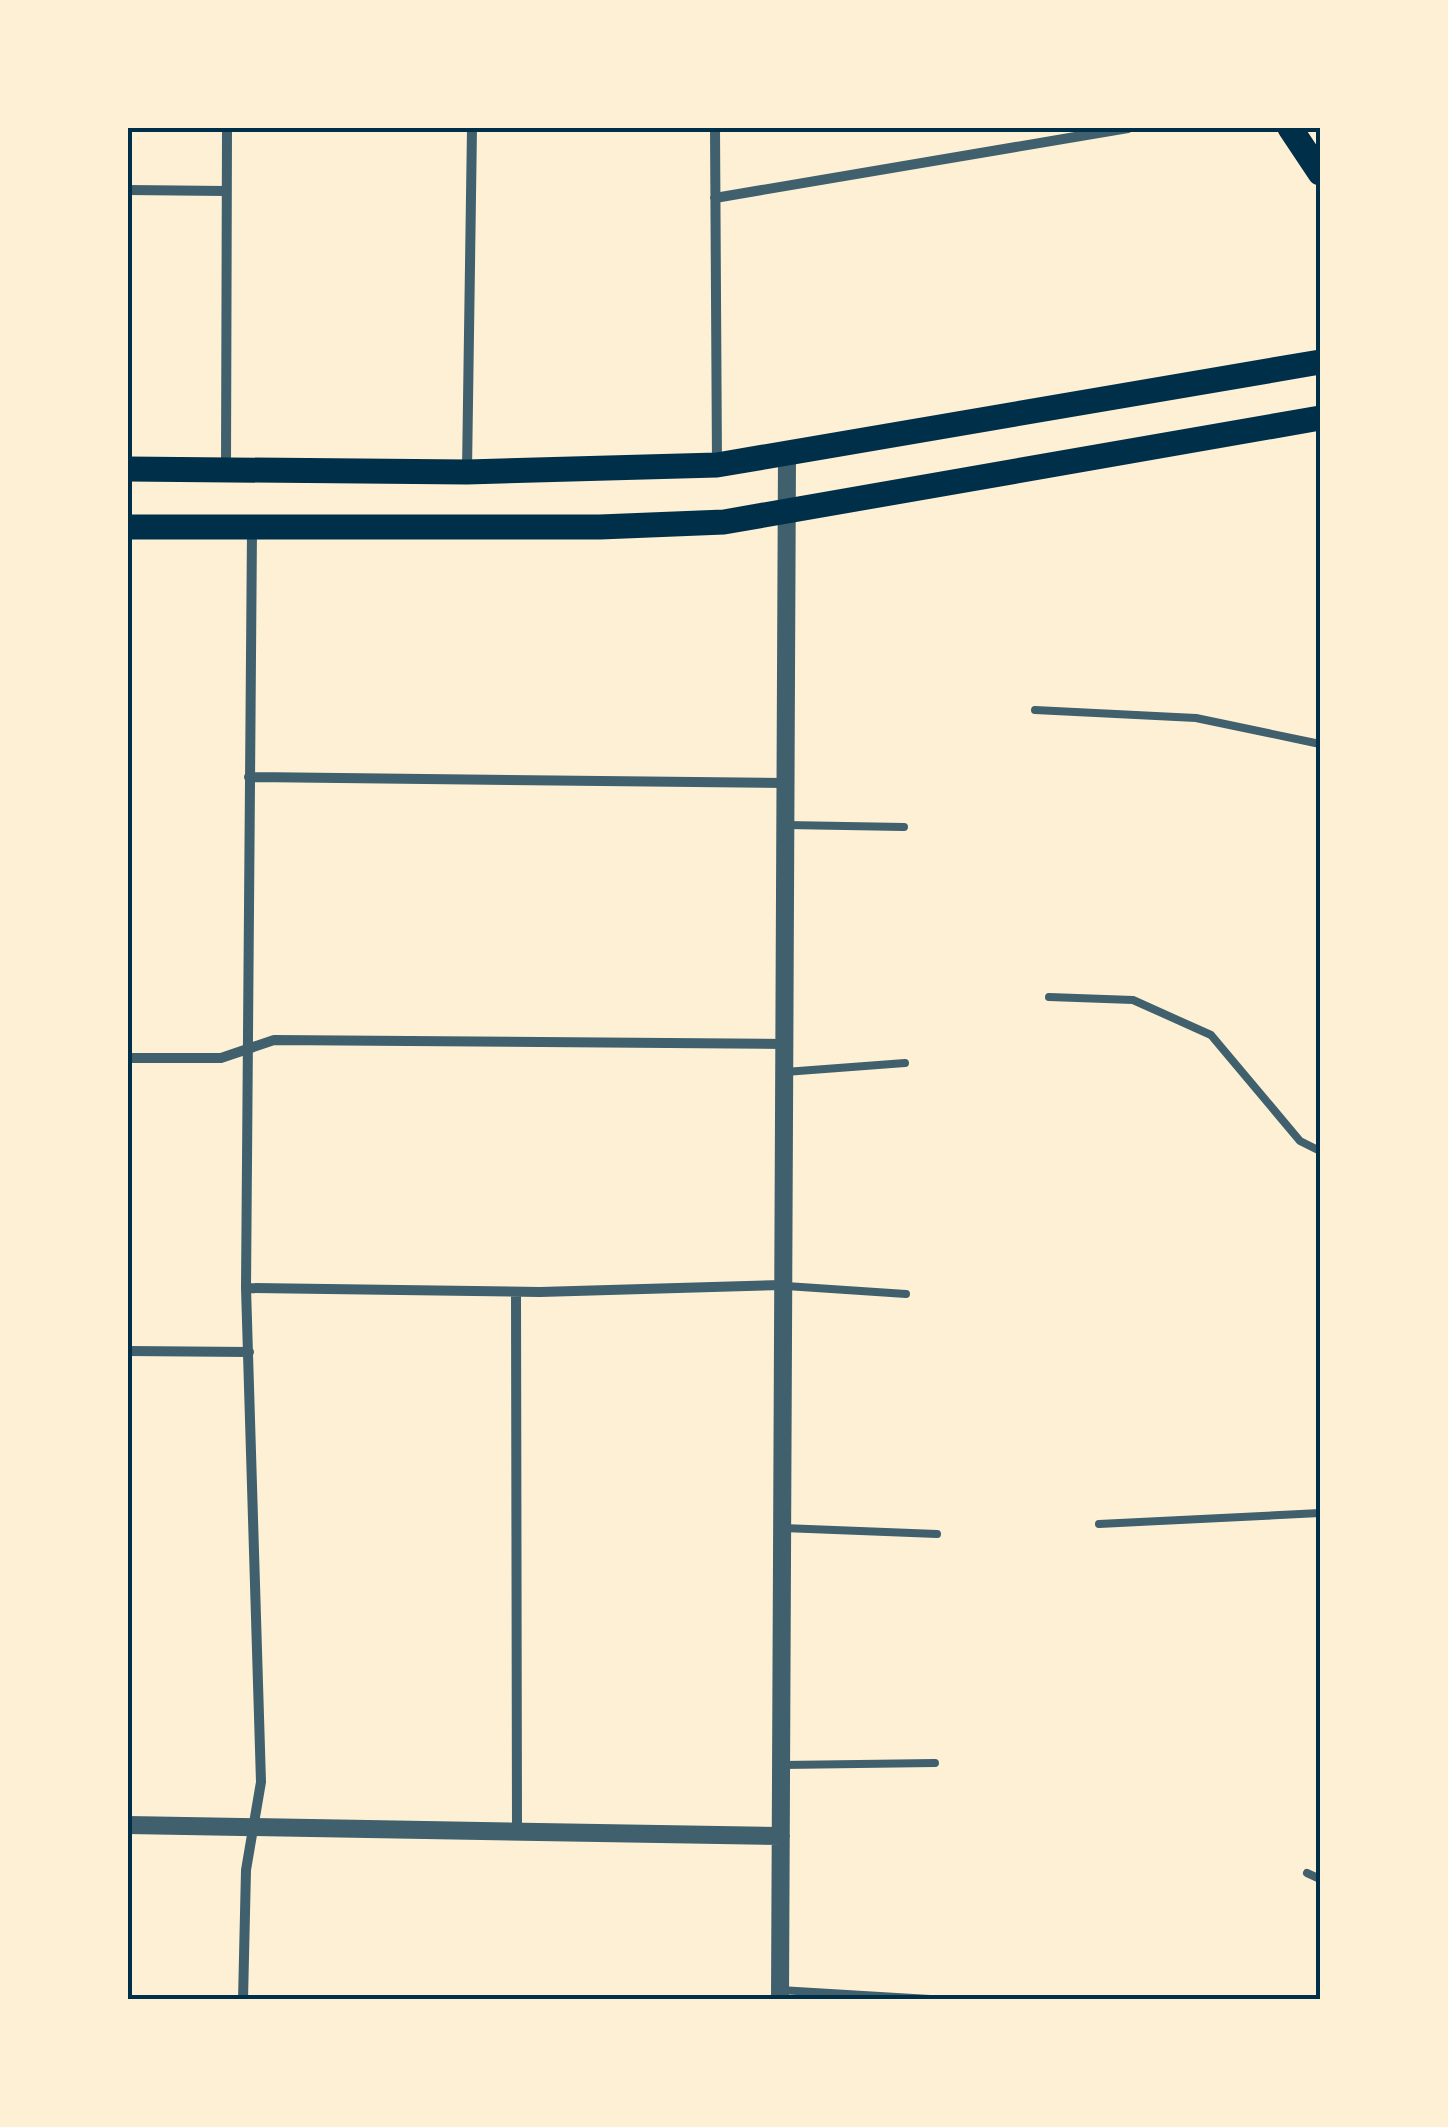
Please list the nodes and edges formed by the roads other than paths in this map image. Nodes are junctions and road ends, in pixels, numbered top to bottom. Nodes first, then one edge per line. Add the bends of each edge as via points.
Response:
1 (226, 128) edge
2 (472, 128) edge
3 (715, 128) edge
4 (1128, 128) edge
5 (1290, 128) edge
6 (1320, 173) edge
7 (128, 190) edge
8 (226, 190) junction
9 (715, 198) junction
10 (1320, 362) edge
11 (1320, 418) edge
12 (787, 454) junction
13 (717, 466) junction
14 (128, 469) edge
15 (226, 470) junction
16 (467, 472) junction
17 (787, 512) junction
18 (128, 527) edge
19 (252, 528) junction
20 (1035, 710) dead end
21 (1320, 744) edge
22 (250, 777) junction
23 (786, 784) junction
24 (786, 824) junction
25 (904, 827) dead end
26 (1049, 998) dead end
27 (785, 1044) junction
28 (246, 1049) junction
29 (128, 1058) edge
30 (905, 1063) dead end
31 (784, 1072) junction
32 (1320, 1152) edge
33 (782, 1285) junction
34 (246, 1288) junction
35 (516, 1292) junction
36 (906, 1294) dead end
37 (128, 1351) edge
38 (249, 1352) junction
39 (1320, 1513) edge
40 (1100, 1524) dead end
41 (783, 1528) junction
42 (937, 1534) dead end
43 (935, 1763) dead end
44 (782, 1765) junction
45 (128, 1825) edge
46 (253, 1827) junction
47 (516, 1832) junction
48 (781, 1836) junction
49 (1307, 1873) dead end
50 (1320, 1879) edge
51 (780, 1995) edge
52 (930, 1999) edge
53 (243, 2000) edge

1 - 8 street
2 - 16 street
3 - 9 street
4 - 9 street
5 - 6 main road
7 - 8 street
8 - 15 street
9 - 13 street
10 - 12 main road
11 - 17 main road
12 - 13 main road
12 - 17 street
13 - 16 main road
14 - 15 main road
15 - 16 main road
17 - 19 main road via 679,525
17 - 23 street
18 - 19 main road
19 - 22 street
20 - 21 lane via 1196,718
22 - 23 street
22 - 28 street
23 - 24 street
24 - 25 lane
24 - 27 street
26 - 32 lane via 1133,1000 1211,1035 1300,1141
27 - 28 street via 274,1040
27 - 31 street
28 - 29 street via 221,1058
28 - 34 street
30 - 31 lane
31 - 33 street
33 - 35 street
33 - 36 lane
33 - 41 street
34 - 35 street
34 - 38 street
35 - 47 street
37 - 38 street
38 - 46 street via 261,1782
39 - 40 lane
41 - 42 lane
41 - 44 street
43 - 44 lane
44 - 48 street
45 - 46 street
46 - 47 street
46 - 53 street
47 - 48 street
48 - 51 street
49 - 50 lane
51 - 52 lane

